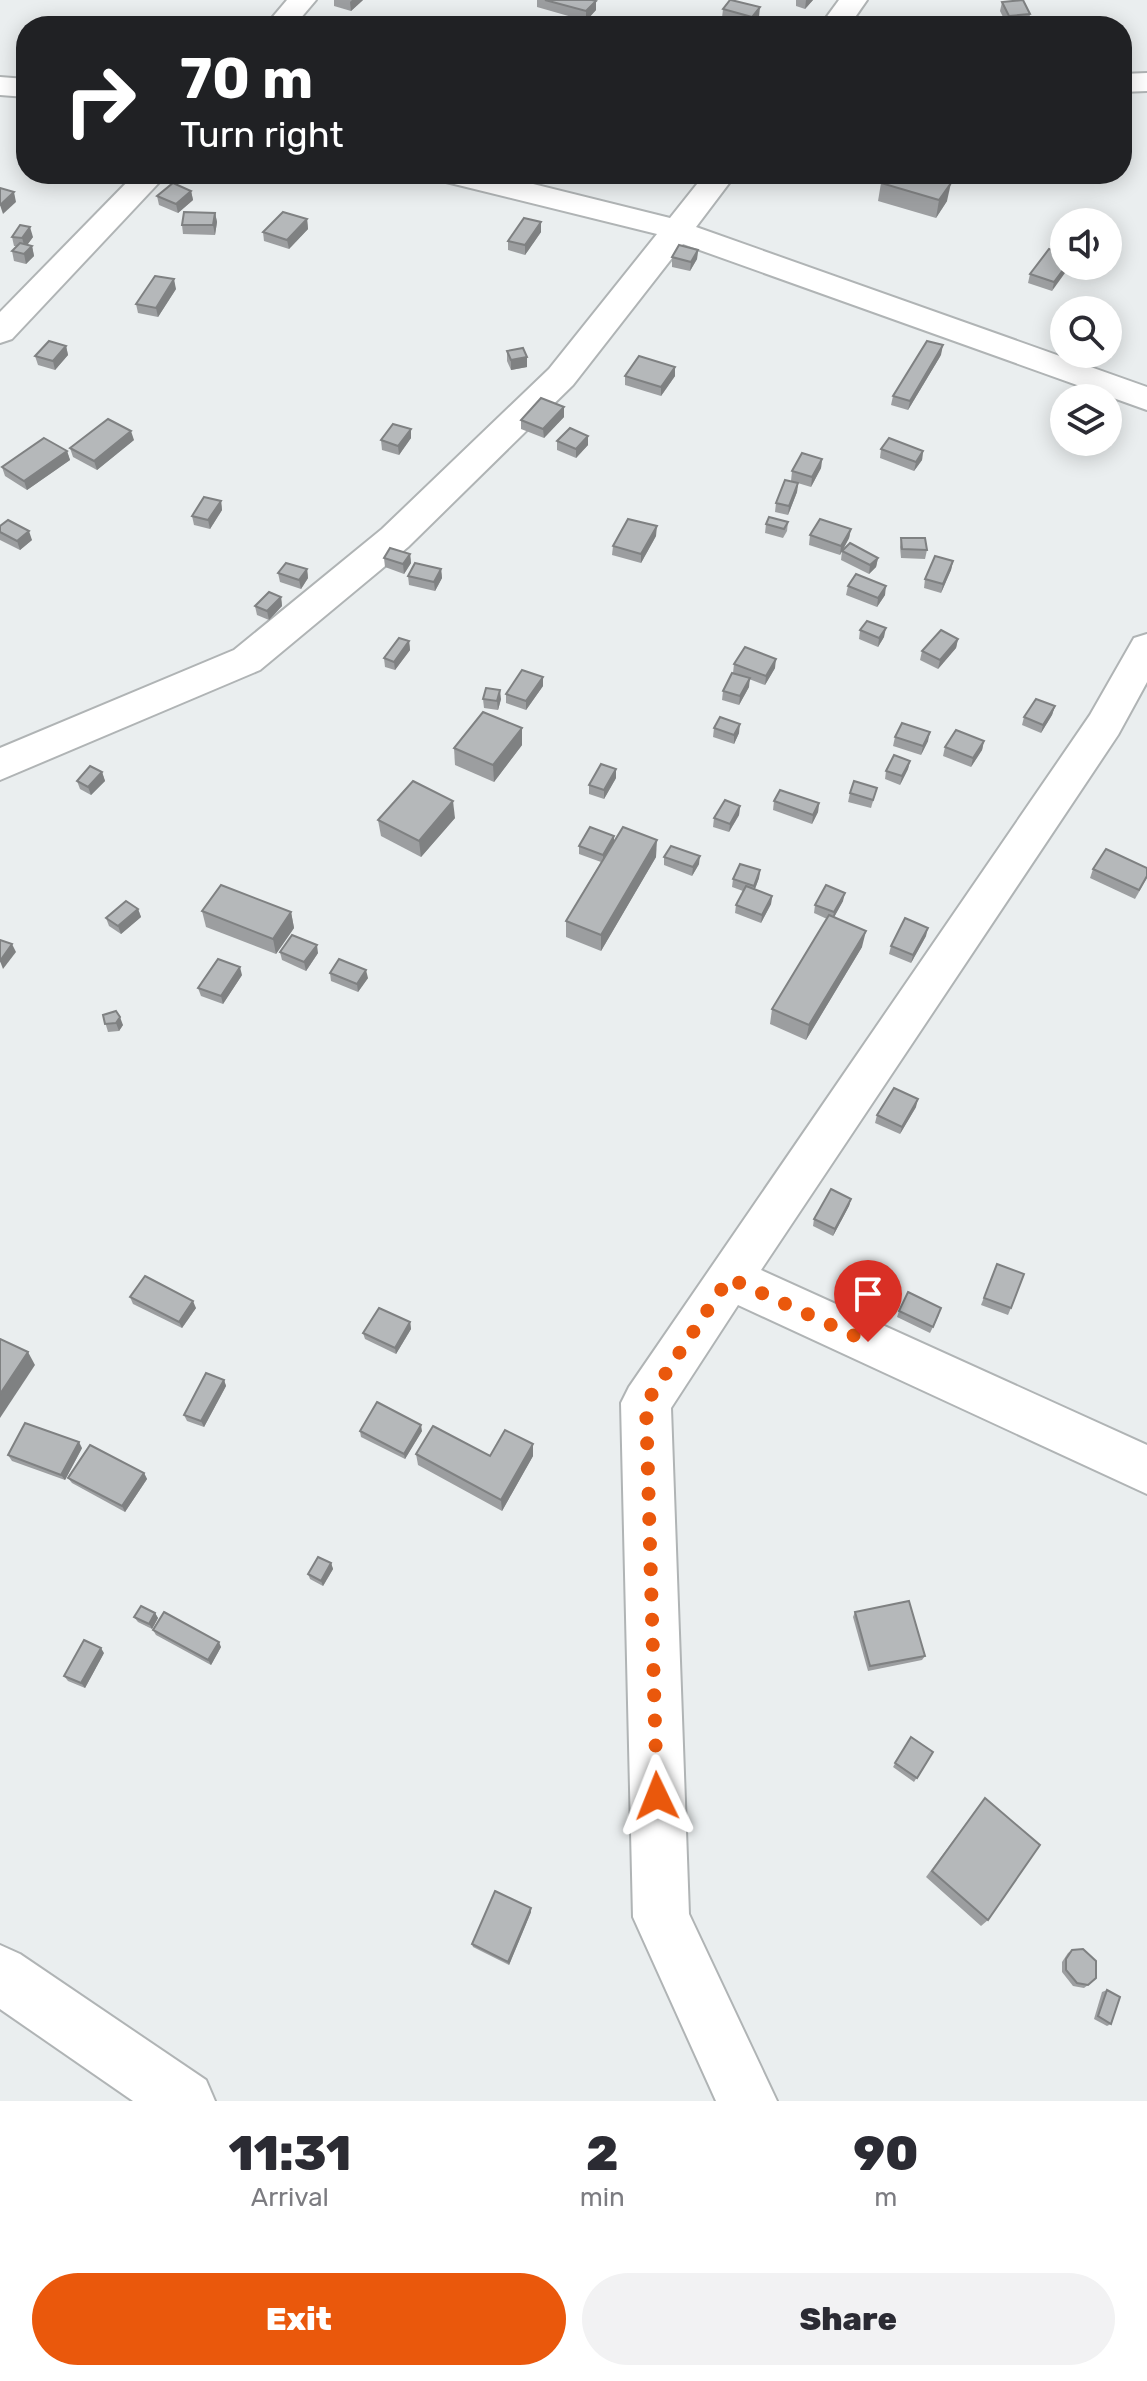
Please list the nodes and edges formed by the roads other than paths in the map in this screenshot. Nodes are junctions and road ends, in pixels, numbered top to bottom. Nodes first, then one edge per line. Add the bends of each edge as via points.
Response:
1 (302, 0) edge
2 (288, 16) edge
3 (142, 184) edge
4 (495, 184) edge
5 (713, 184) edge
6 (677, 231) junction
7 (0, 332) edge
8 (1147, 399) edge
9 (1147, 648) edge
10 (0, 765) edge
11 (729, 1278) junction
12 (1147, 1470) edge
13 (0, 1974) edge
14 (185, 2101) edge
15 (747, 2101) edge

1 - 2 street
3 - 7 street
4 - 6 street
5 - 6 street
6 - 8 street
6 - 10 street via 561,377 395,538 247,660
9 - 11 street via 1104,725
11 - 12 street
11 - 15 street via 646,1403 661,1917
13 - 14 street

